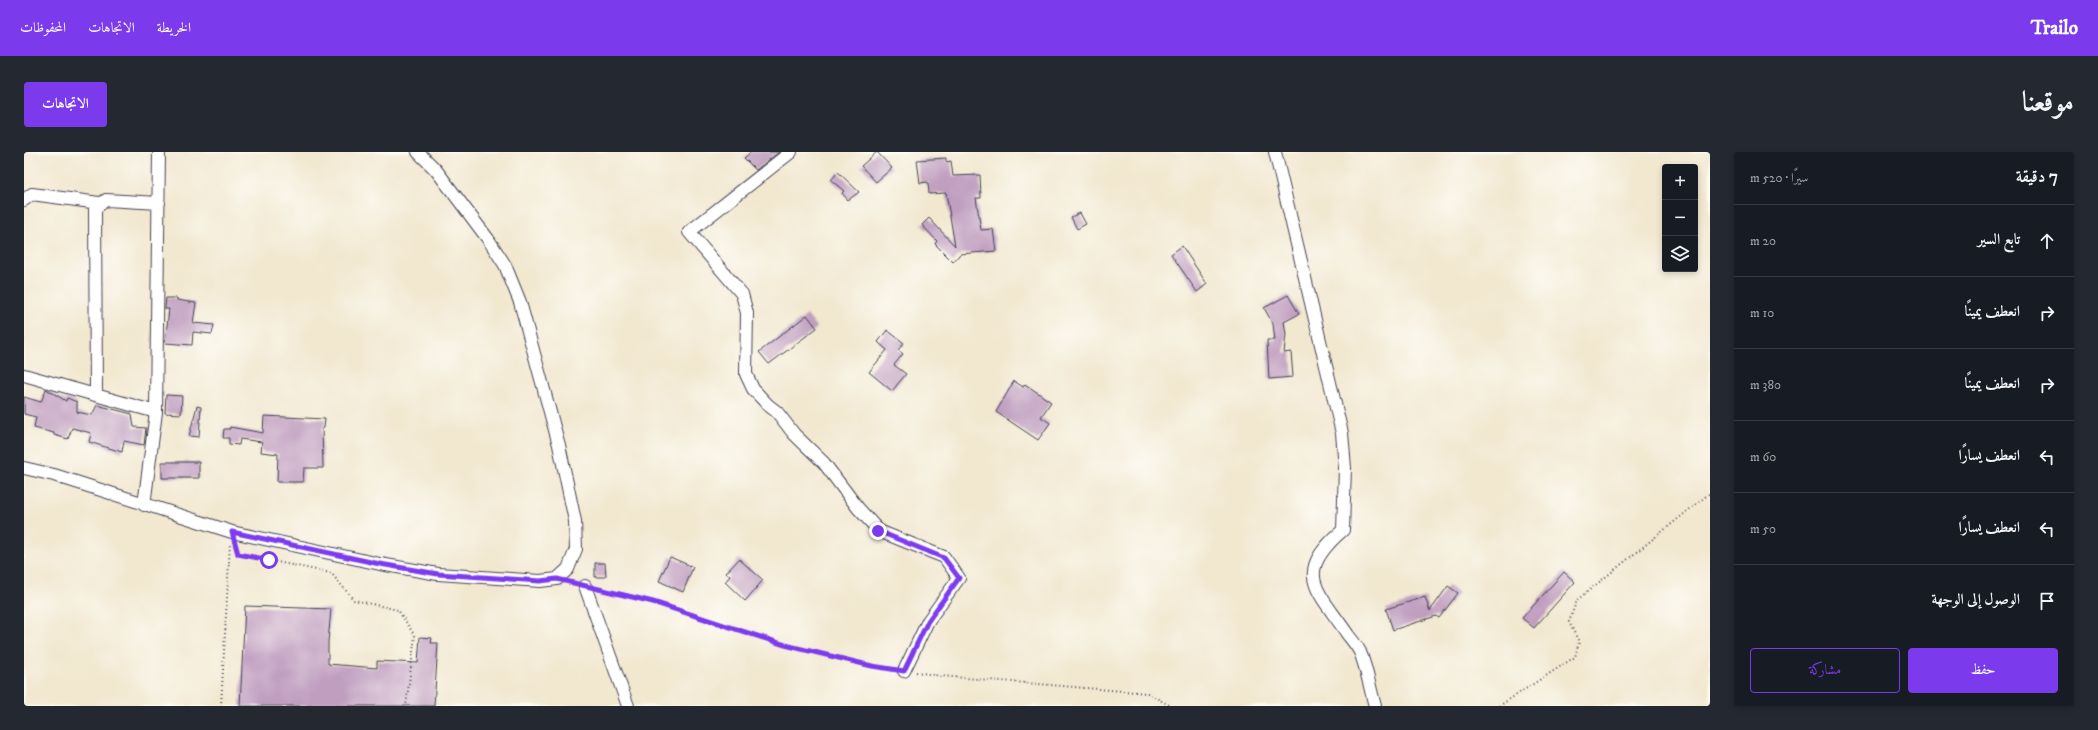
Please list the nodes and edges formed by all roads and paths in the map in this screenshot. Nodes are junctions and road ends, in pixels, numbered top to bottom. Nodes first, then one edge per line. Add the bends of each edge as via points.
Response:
1 (159, 152) edge
2 (418, 152) edge
3 (791, 152) edge
4 (1275, 152) edge
5 (24, 200) edge
6 (159, 202) junction
7 (99, 203) junction
8 (24, 375) edge
9 (96, 395) junction
10 (156, 412) junction
11 (24, 468) edge
12 (1710, 493) edge
13 (144, 505) junction
14 (232, 532) junction
15 (585, 586) joint
16 (904, 671) junction
17 (222, 706) edge
18 (406, 706) edge
19 (628, 706) edge
20 (1172, 706) edge
21 (1375, 706) edge
22 (1499, 706) edge

1 - 6 street
2 - 14 street via 436,170 488,238 505,265 520,302 559,445 575,521 576,549 568,569 557,579 540,581 438,574
3 - 16 street via 689,232 742,294 747,313 746,374 753,389 824,463 878,531 944,558 959,578 928,621
4 - 21 street via 1342,433 1345,468 1344,530 1327,544 1316,562 1313,571 1314,585 1360,652
5 - 7 street via 32,194
6 - 7 street via 106,200
6 - 10 street
7 - 9 street via 95,208
8 - 9 street
9 - 10 street
10 - 13 street
11 - 13 street via 54,475
12 - 22 path via 1577,600 1569,622 1579,642 1575,657
13 - 14 street
14 - 17 path
14 - 18 path via 238,554 331,573 354,600 398,610 415,636
15 - 16 path via 653,602 785,645
15 - 19 street
16 - 20 path via 1147,693

